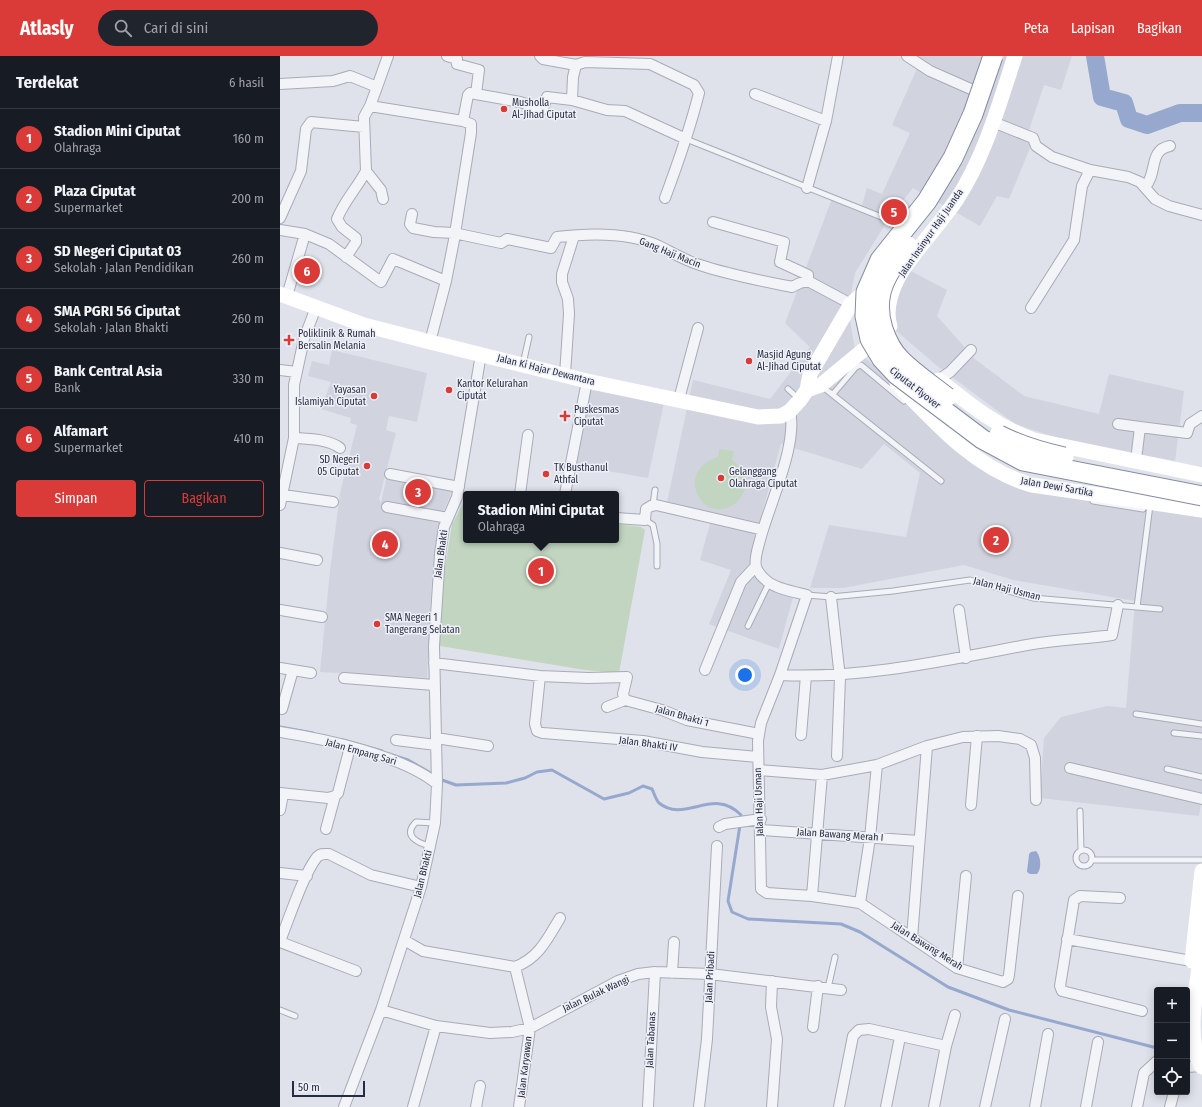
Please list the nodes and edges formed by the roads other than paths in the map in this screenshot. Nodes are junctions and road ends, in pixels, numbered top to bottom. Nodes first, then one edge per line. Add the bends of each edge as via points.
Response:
1 (388, 56) edge
2 (447, 56) edge
3 (540, 56) edge
4 (838, 56) edge
5 (907, 56) edge
6 (985, 56) edge
7 (993, 56) edge
8 (1006, 56) edge
9 (1015, 56) edge
10 (576, 64) junction
11 (280, 84) edge
12 (377, 88) junction
13 (973, 90) junction
14 (476, 94) junction
15 (755, 94) dead end
16 (572, 100) junction
17 (370, 106) junction
18 (463, 121) junction
19 (826, 121) junction
20 (962, 121) junction
21 (364, 127) junction
22 (991, 127) junction
23 (686, 140) junction
24 (1170, 146) dead end
25 (945, 153) junction
26 (974, 165) junction
27 (1090, 170) junction
28 (366, 171) junction
29 (1145, 187) junction
30 (807, 188) junction
31 (665, 198) dead end
32 (383, 199) dead end
33 (412, 214) dead end
34 (1202, 215) edge
35 (280, 218) edge
36 (713, 222) dead end
37 (899, 224) junction
38 (280, 230) edge
39 (454, 233) junction
40 (305, 234) junction
41 (574, 236) junction
42 (346, 257) junction
43 (446, 281) junction
44 (808, 281) junction
45 (283, 295) edge
46 (856, 300) junction
47 (316, 307) junction
48 (1031, 308) dead end
49 (698, 328) dead end
50 (529, 337) dead end
51 (430, 342) junction
52 (867, 347) junction
53 (971, 350) dead end
54 (481, 354) junction
55 (523, 365) junction
56 (280, 370) edge
57 (296, 372) junction
58 (810, 374) junction
59 (565, 375) junction
60 (938, 380) junction
61 (587, 381) junction
62 (788, 389) dead end
63 (827, 390) junction
64 (803, 395) junction
65 (679, 399) junction
66 (790, 411) junction
67 (984, 415) junction
68 (1202, 416) edge
69 (1118, 424) dead end
70 (1140, 427) junction
71 (528, 435) dead end
72 (1022, 436) junction
73 (294, 438) junction
74 (961, 446) junction
75 (340, 448) dead end
76 (1136, 460) junction
77 (390, 474) dead end
78 (1202, 474) edge
79 (283, 475) edge
80 (994, 477) dead end
81 (941, 481) dead end
82 (1012, 482) junction
83 (1202, 484) edge
84 (655, 490) dead end
85 (520, 491) edge
86 (566, 491) edge
87 (461, 494) edge
88 (1202, 496) edge
89 (281, 500) edge
90 (1090, 501) dead end
91 (333, 502) dead end
92 (1146, 504) junction
93 (653, 505) junction
94 (387, 507) dead end
95 (1202, 510) edge
96 (448, 518) junction
97 (619, 518) edge
98 (645, 520) junction
99 (763, 530) junction
100 (280, 553) edge
101 (317, 560) dead end
102 (657, 566) dead end
103 (756, 566) junction
104 (768, 583) junction
105 (807, 595) junction
106 (831, 597) junction
107 (1118, 605) junction
108 (1137, 607) junction
109 (1160, 609) dead end
110 (280, 610) edge
111 (959, 610) dead end
112 (322, 617) dead end
113 (748, 626) dead end
114 (966, 658) junction
115 (434, 663) junction
116 (280, 668) edge
117 (293, 670) junction
118 (705, 670) dead end
119 (311, 674) dead end
120 (780, 675) junction
121 (839, 675) junction
122 (540, 676) junction
123 (806, 676) junction
124 (344, 678) dead end
125 (434, 685) junction
126 (625, 700) junction
127 (607, 707) dead end
128 (282, 709) dead end
129 (1136, 714) dead end
130 (1202, 724) edge
131 (280, 732) edge
132 (1174, 733) dead end
133 (759, 734) junction
134 (800, 735) dead end
135 (976, 736) junction
136 (1202, 736) edge
137 (396, 740) dead end
138 (436, 742) junction
139 (488, 746) dead end
140 (927, 746) junction
141 (350, 747) junction
142 (837, 756) dead end
143 (758, 757) junction
144 (877, 765) junction
145 (1070, 768) dead end
146 (1166, 769) dead end
147 (759, 770) junction
148 (822, 775) junction
149 (1202, 777) edge
150 (437, 784) junction
151 (282, 794) edge
152 (335, 796) junction
153 (1202, 799) edge
154 (1036, 800) dead end
155 (971, 805) dead end
156 (280, 810) edge
157 (1080, 811) dead end
158 (760, 819) junction
159 (435, 823) junction
160 (719, 827) dead end
161 (326, 829) dead end
162 (761, 830) junction
163 (817, 834) junction
164 (870, 838) junction
165 (919, 841) junction
166 (430, 846) junction
167 (717, 846) dead end
168 (1081, 850) junction
169 (1092, 860) junction
170 (1202, 860) edge
171 (1202, 870) edge
172 (280, 873) edge
173 (307, 876) junction
174 (966, 876) dead end
175 (421, 887) junction
176 (767, 893) joint
177 (812, 896) junction
178 (1018, 896) dead end
179 (1120, 898) dead end
180 (860, 903) junction
181 (560, 918) dead end
182 (1199, 921) edge
183 (912, 938) junction
184 (1067, 939) junction
185 (404, 940) junction
186 (280, 941) edge
187 (674, 942) dead end
188 (834, 957) dead end
189 (1199, 963) edge
190 (515, 967) junction
191 (957, 968) junction
192 (356, 971) dead end
193 (655, 972) junction
194 (672, 973) junction
195 (710, 974) junction
196 (772, 980) junction
197 (823, 986) junction
198 (1188, 987) edge
199 (841, 990) dead end
200 (280, 1010) edge
201 (381, 1010) junction
202 (1142, 1011) dead end
203 (1190, 1013) edge
204 (295, 1016) dead end
205 (955, 1016) dead end
206 (1005, 1019) dead end
207 (436, 1026) junction
208 (813, 1027) dead end
209 (530, 1028) junction
210 (1048, 1034) dead end
211 (900, 1037) junction
212 (1194, 1037) edge
213 (1098, 1042) dead end
214 (946, 1046) junction
215 (1198, 1064) edge
216 (1152, 1068) edge
217 (480, 1086) dead end
218 (1173, 1095) edge
219 (344, 1107) edge
220 (412, 1107) edge
221 (476, 1107) edge
222 (519, 1107) edge
223 (648, 1107) edge
224 (699, 1107) edge
225 (772, 1107) edge
226 (839, 1107) edge
227 (886, 1107) edge
228 (934, 1107) edge
229 (985, 1107) edge
230 (1034, 1107) edge
231 (1086, 1107) edge
232 (1137, 1107) edge
233 (1170, 1107) edge

1 - 12 street
2 - 14 street via 456,59 456,64 479,70
3 - 10 street via 543,59
4 - 19 street
5 - 13 street via 930,71
6 - 13 main road
7 - 88 highway, Ciputat Flyover, bridge via 973,114 953,158 927,201 880,260 866,292 865,316 870,339 896,375 982,439 1023,461
8 - 83 highway, Ciputat Flyover, bridge via 962,169 893,266 880,294 878,314 887,341 902,361 978,422 1020,445 1041,452
9 - 22 main road, Jalan Insinyur Haji Juanda
10 - 16 street
10 - 23 street via 650,64 694,85 699,93
11 - 12 street via 333,81 350,76
12 - 17 street
13 - 20 main road
14 - 16 street via 520,102 541,109 548,97
14 - 18 street via 468,95
15 - 19 street
16 - 23 street via 607,110 625,111
17 - 18 street
17 - 21 street via 364,117
18 - 39 street via 472,127
19 - 30 street
20 - 22 main road via 966,132 972,136 984,136
20 - 25 main road
21 - 28 street
21 - 35 street via 311,122 308,125 301,171
22 - 26 main road, Jalan Insinyur Haji Juanda
22 - 27 street via 1033,138 1036,146 1052,157
23 - 30 lane
23 - 31 street
24 - 29 street via 1162,148 1157,153 1152,179
25 - 26 main road via 955,148 966,151 973,159
25 - 37 main road via 928,187
26 - 60 main road, Jalan Insinyur Haji Juanda via 957,198 902,272 889,298 888,322 903,353
27 - 29 street via 1128,177
27 - 48 street via 1082,186 1074,240
28 - 32 street via 381,190
28 - 42 street via 358,186 348,196 337,219 342,227 356,238
29 - 34 street via 1155,199 1169,206
30 - 37 lane
33 - 39 street via 410,224 413,228
36 - 44 street via 784,242 780,262 808,275
37 - 46 main road via 876,258
38 - 40 street
39 - 41 street, Gang Haji Macin via 501,243 507,239 551,248 557,237
39 - 43 street
40 - 42 street via 329,244
40 - 45 street
41 - 44 street, Gang Haji Macin via 629,237 659,246 700,265 747,278 792,287
41 - 59 street via 562,274 569,314
42 - 43 street via 381,282 394,259
43 - 51 street
44 - 46 street
45 - 47 main road, Jalan Ki Hajar Dewantara
46 - 52 main road
46 - 58 main road
47 - 51 main road, Jalan Ki Hajar Dewantara via 364,325
47 - 57 street via 304,339
49 - 65 street
50 - 55 lane
51 - 54 main road, Jalan Ki Hajar Dewantara
52 - 63 main road
52 - 74 main road, Jalan Dewi Sartika via 879,364
53 - 60 street via 950,372
54 - 55 main road, Jalan Ki Hajar Dewantara
54 - 87 street, Jalan Bhakti
55 - 59 main road, Jalan Ki Hajar Dewantara
56 - 57 street
57 - 73 street via 292,403
58 - 63 lane
58 - 64 main road
59 - 61 main road, Jalan Ki Hajar Dewantara
60 - 67 main road
61 - 65 main road, Jalan Ki Hajar Dewantara
61 - 86 street
62 - 64 lane
63 - 64 main road
63 - 80 lane via 856,367 864,366
63 - 81 lane
64 - 66 main road
65 - 66 main road, Jalan Ki Hajar Dewantara via 758,417 781,416
66 - 99 street via 790,444
67 - 72 main road
67 - 74 main road via 987,429 984,436 975,445
68 - 70 street via 1190,424 1187,433
69 - 70 street
70 - 76 street
71 - 85 street
72 - 76 main road via 1046,444
72 - 82 main road via 1012,441 1005,455
73 - 75 street via 312,439
73 - 79 street
74 - 82 main road, Jalan Dewi Sartika
76 - 78 main road
77 - 87 street
79 - 89 street
82 - 92 main road, Jalan Dewi Sartika via 1027,487
84 - 93 lane
87 - 96 street, Jalan Bhakti
89 - 91 street
90 - 92 lane
92 - 95 main road, Jalan Dewi Sartika
92 - 108 lane
93 - 98 street via 645,510
93 - 99 street
94 - 96 street
96 - 115 street, Jalan Bhakti via 441,539
97 - 98 street
98 - 102 lane via 653,525 656,536
99 - 103 street via 756,554
100 - 101 street
103 - 104 street
103 - 118 street via 741,582
104 - 105 street, Jalan Haji Usman
104 - 113 lane
105 - 106 lane, Jalan Haji Usman
105 - 120 street, Jalan Haji Usman
106 - 107 lane, Jalan Haji Usman via 970,580 1033,598
106 - 121 street
107 - 108 lane, Jalan Haji Usman
107 - 114 street via 1112,635 1029,645
108 - 109 lane, Jalan Haji Usman
110 - 112 street
111 - 114 street
114 - 121 street
115 - 122 street
115 - 125 street, Jalan Bhakti
116 - 117 street
117 - 119 street
117 - 128 street
120 - 123 street
120 - 133 street, Jalan Haji Usman via 761,722
121 - 123 street
121 - 142 street
122 - 126 street via 627,677
122 - 143 street, Jalan Bhakti IV via 535,724 537,731 643,741 702,752
123 - 134 street
124 - 125 street
125 - 138 street, Jalan Bhakti
126 - 127 street
126 - 133 street, Jalan Bhakti 1 via 687,720
129 - 130 lane
131 - 141 street, Jalan Empang Sari
132 - 136 lane
133 - 143 street, Jalan Haji Usman
135 - 140 street via 951,739
135 - 154 street via 998,736 1028,742 1031,745
135 - 155 street
137 - 138 street
138 - 139 street
138 - 150 street, Jalan Bhakti
140 - 144 street
140 - 165 street
141 - 150 street, Jalan Empang Sari via 394,761
141 - 152 street
143 - 147 street, Jalan Haji Usman
144 - 148 street
144 - 164 street
145 - 153 street
146 - 149 lane
147 - 148 street
147 - 158 street, Jalan Haji Usman
148 - 163 street
150 - 159 street, Jalan Bhakti
151 - 152 street via 328,798
151 - 156 street
152 - 161 street
157 - 168 lane
158 - 160 street
158 - 162 street, Jalan Haji Usman
159 - 166 street, Jalan Bhakti
159 - 166 lane via 416,822 413,825 413,839
162 - 163 street, Jalan Bawang Merah I
162 - 176 street, Jalan Haji Usman via 760,887
163 - 164 street, Jalan Bawang Merah I
163 - 177 street
164 - 165 street, Jalan Bawang Merah I
164 - 180 street
165 - 183 street
166 - 175 street, Jalan Bhakti
167 - 195 street, Jalan Pribadi
168 - 169 lane via 1087,850
168 - 169 lane via 1075,858 1077,863 1086,867
169 - 170 lane
171 - 182 main road
172 - 173 street
173 - 175 street via 318,856 329,854 371,875
173 - 186 street
174 - 191 street
175 - 185 street, Jalan Bhakti
176 - 177 street, Jalan Bawang Merah
177 - 180 street, Jalan Bawang Merah
178 - 191 street, Jalan Bawang Merah via 1008,979 999,981
179 - 184 street via 1075,898
180 - 183 street, Jalan Bawang Merah
181 - 190 street via 545,944 526,963
182 - 189 main road
183 - 191 street, Jalan Bawang Merah
184 - 189 street
184 - 202 street via 1061,989
185 - 190 street via 423,951
185 - 201 street, Jalan Bhakti
186 - 192 street
187 - 194 street
188 - 197 lane
189 - 198 main road
189 - 203 main road
190 - 209 street
193 - 194 street, Jalan Bulak Wangi
193 - 209 street, Jalan Bulak Wangi via 638,974 618,981
193 - 223 street, Jalan Tabanas
194 - 195 street, Jalan Bulak Wangi
195 - 196 street, Jalan Bulak Wangi
195 - 224 street, Jalan Pribadi via 707,1039
196 - 197 street, Jalan Bulak Wangi
196 - 225 street via 771,1007 777,1040
197 - 199 street, Jalan Bulak Wangi
197 - 208 street
200 - 204 lane
201 - 207 street, Jalan Bulak Wangi
201 - 219 street, Jalan Bhakti
203 - 212 main road
205 - 214 street
206 - 229 street
207 - 209 street, Jalan Bulak Wangi via 490,1033
207 - 220 street
209 - 222 street, Jalan Karyawan
210 - 230 street
211 - 214 street
211 - 226 street via 869,1029 859,1030 853,1036
211 - 227 street
212 - 215 main road
213 - 231 street
214 - 228 street
216 - 232 street via 1144,1073
217 - 221 street
218 - 233 street

